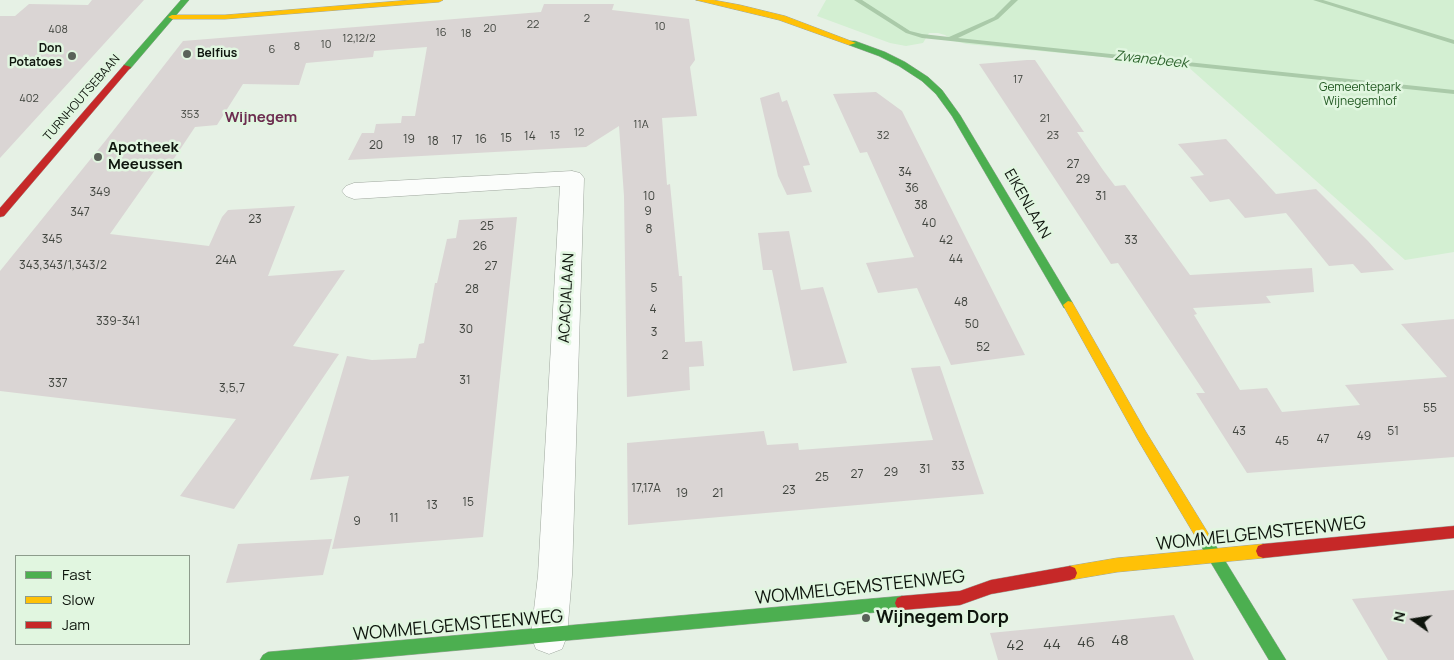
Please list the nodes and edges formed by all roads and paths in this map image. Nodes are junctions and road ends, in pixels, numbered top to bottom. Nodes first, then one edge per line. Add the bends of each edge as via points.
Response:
1 (185, 0) edge
2 (440, 0) edge
3 (700, 0) edge
4 (172, 18) junction
5 (354, 191) dead end
6 (0, 214) edge
7 (1454, 532) edge
8 (1216, 556) junction
9 (549, 636) junction
10 (268, 660) edge
11 (1278, 660) edge

1 - 4 street, TURNHOUTSEBAAN
2 - 4 street via 225,17
3 - 8 street, EIKENLAAN via 782,18 874,51 902,64 939,92 1023,226 1142,436
4 - 6 street, TURNHOUTSEBAAN
5 - 9 street, ACACIALAAN via 572,178 555,575
7 - 8 street, WOMMELGEMSTEENWEG
8 - 9 street, WOMMELGEMSTEENWEG via 1117,565 991,587 960,598
8 - 11 street, EIKENLAAN
9 - 10 street, WOMMELGEMSTEENWEG

